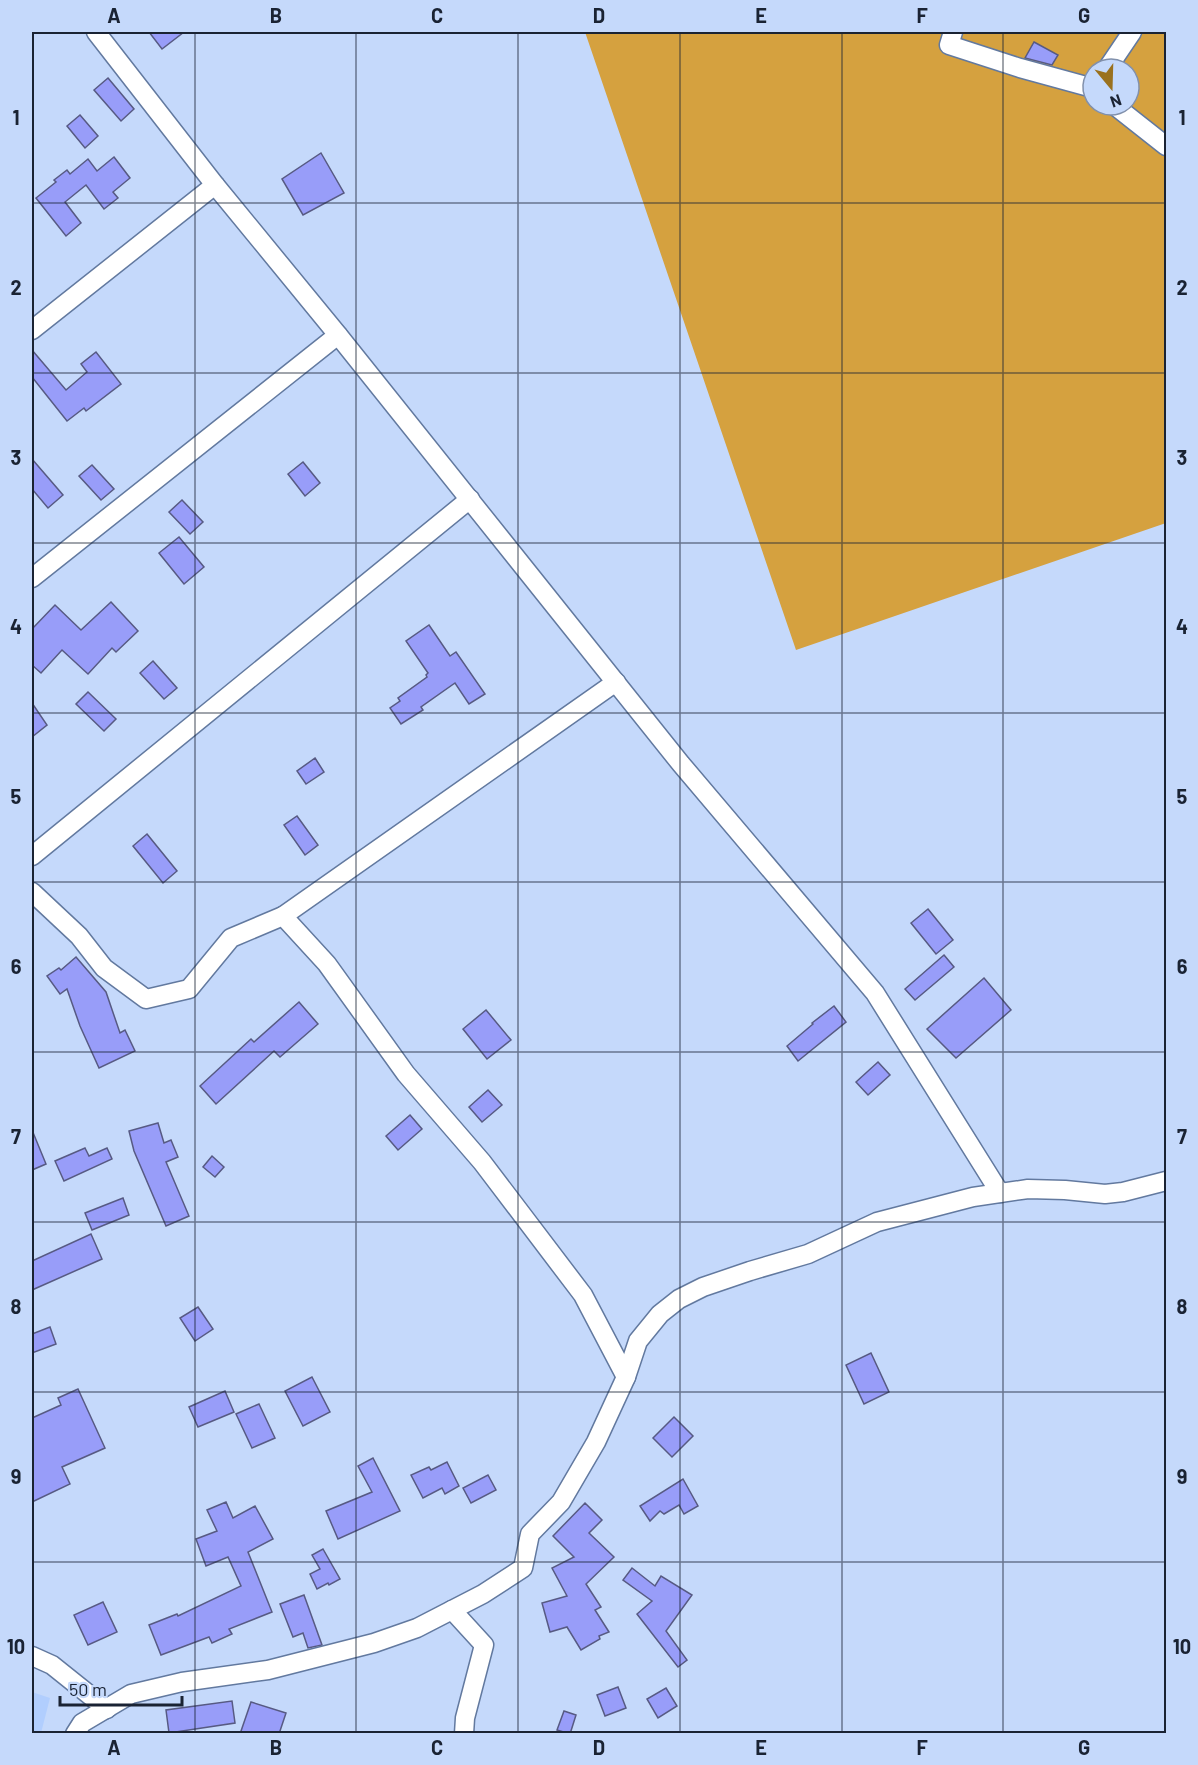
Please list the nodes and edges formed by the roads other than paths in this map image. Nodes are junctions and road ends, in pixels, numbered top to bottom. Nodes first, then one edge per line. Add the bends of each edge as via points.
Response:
1 (96, 32) edge
2 (953, 32) edge
3 (1132, 32) edge
4 (1115, 57) edge
5 (1081, 85) edge
6 (1130, 117) edge
7 (1167, 146) edge
8 (215, 185) junction
9 (32, 330) edge
10 (338, 335) junction
11 (470, 499) junction
12 (32, 578) edge
13 (616, 682) junction
14 (32, 856) edge
15 (32, 892) edge
16 (283, 916) junction
17 (1167, 1181) edge
18 (1000, 1193) junction
19 (626, 1377) junction
20 (452, 1610) junction
21 (32, 1656) edge
22 (107, 1709) junction
23 (75, 1734) edge
24 (464, 1734) edge

1 - 8 street
2 - 5 street via 949,45
3 - 4 street
6 - 7 street
8 - 9 street
8 - 10 street
10 - 11 street
10 - 12 street
11 - 13 street
11 - 14 street
13 - 16 street
13 - 18 street via 875,993
15 - 16 street via 79,936 104,968 146,999 189,989 231,938
16 - 19 street via 327,964 406,1074 482,1162 583,1295
17 - 18 street via 1105,1194 1028,1189
18 - 19 street via 877,1222 808,1254 703,1287 660,1314 638,1341
19 - 20 street via 596,1442 561,1502 530,1534 523,1568
20 - 22 street via 374,1643 267,1670 131,1694
20 - 24 street via 484,1645
21 - 22 street via 52,1665
22 - 23 street via 82,1723

